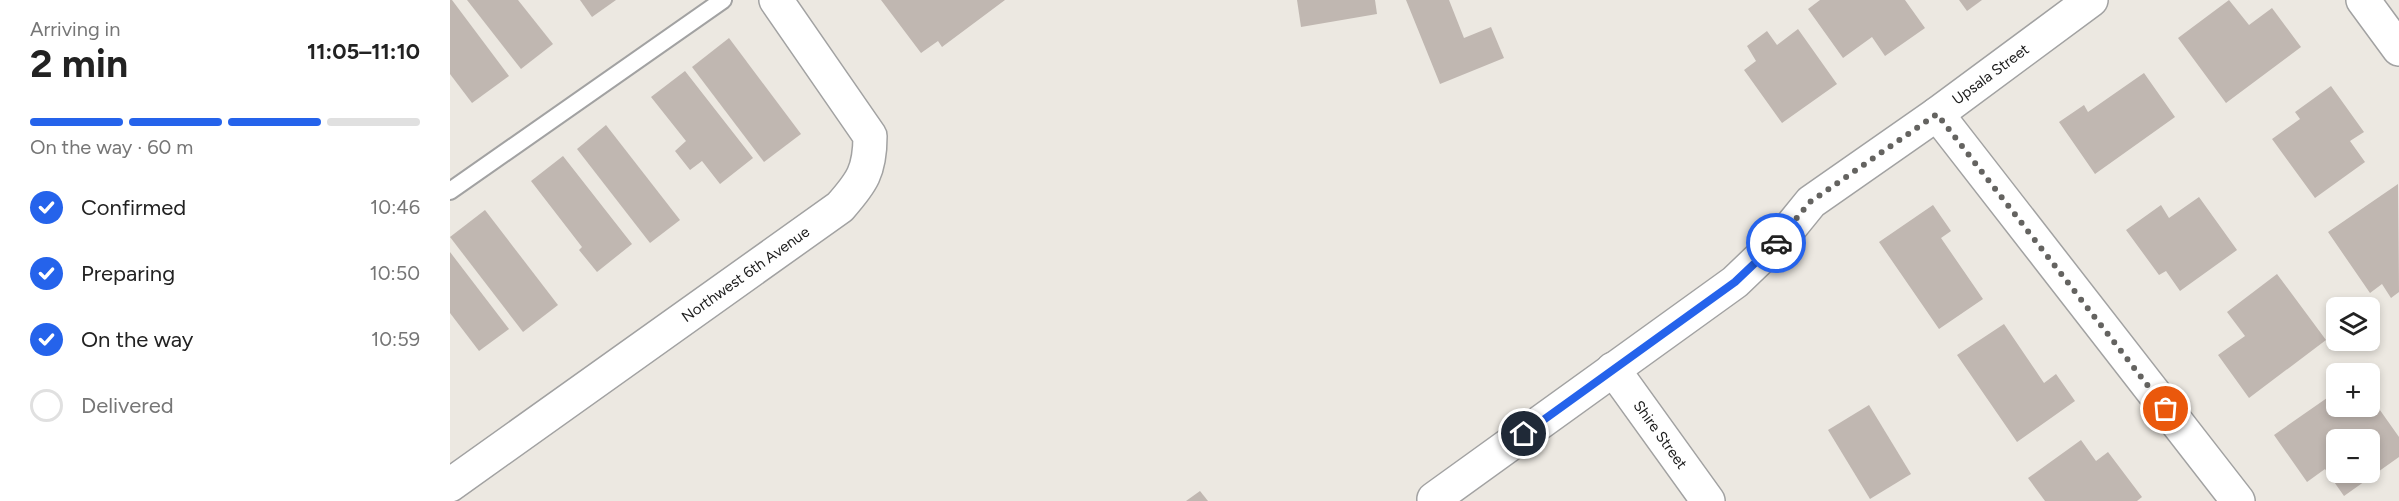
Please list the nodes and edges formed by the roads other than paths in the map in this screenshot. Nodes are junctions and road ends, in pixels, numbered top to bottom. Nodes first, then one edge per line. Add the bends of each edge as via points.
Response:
1 (723, 0) edge
2 (776, 0) edge
3 (2091, 0) edge
4 (2363, 0) edge
5 (2399, 49) edge
6 (1937, 114) junction
7 (450, 191) edge
8 (1613, 369) junction
9 (450, 485) edge
10 (1434, 499) dead end
11 (1708, 501) edge
12 (2238, 501) edge

1 - 7 lane
2 - 9 street, Northwest 6th Avenue via 870,136 870,160 858,187 840,207
3 - 6 street, Upsala Street
4 - 5 street
6 - 8 street, Upsala Street via 1810,202 1785,234 1735,282
6 - 12 street
8 - 10 street, Upsala Street
8 - 11 street, Shire Street

